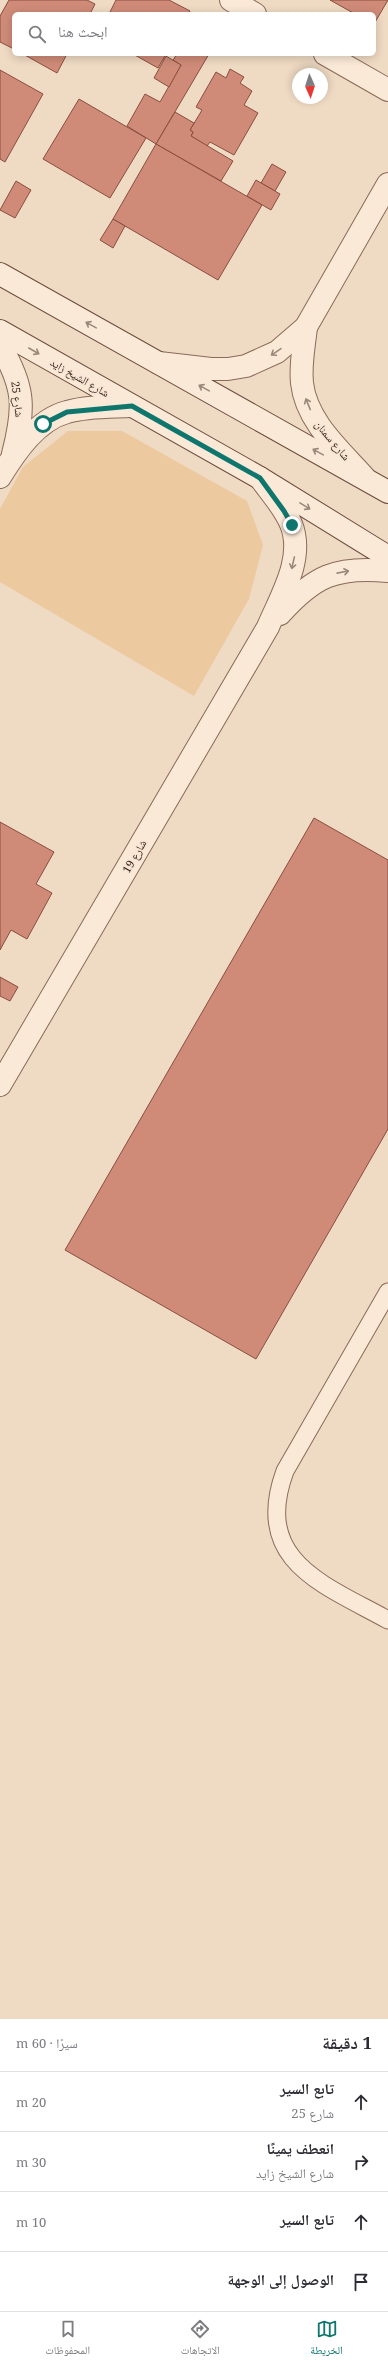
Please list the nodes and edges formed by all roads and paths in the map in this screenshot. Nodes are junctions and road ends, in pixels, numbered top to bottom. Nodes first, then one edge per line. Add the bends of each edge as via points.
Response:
1 (231, 0) edge
2 (252, 12) edge
3 (328, 56) edge
4 (388, 90) edge
5 (388, 184) edge
6 (0, 274) edge
7 (306, 327) junction
8 (0, 331) edge
9 (0, 345) edge
10 (159, 363) junction
11 (132, 406) junction
12 (13, 456) junction
13 (0, 477) edge
14 (260, 478) junction
15 (366, 479) junction
16 (388, 492) edge
17 (388, 557) edge
18 (388, 571) edge
19 (268, 627) junction
20 (0, 1085) edge
21 (388, 1292) edge
22 (388, 1620) edge

1 - 2 street
3 - 4 street
5 - 7 street, شارع سمنان
10 -> 6 street
7 -> 10 street, شارع سمنان via 277,352 246,366 211,369
15 -> 7 street, شارع سمنان via 315,420 307,402 302,384 301,364
8 -> 11 street, شارع الشيخ زايد
9 - 12 street, شارع 25 via 15,374 21,405 21,421
15 -> 10 street
11 - 12 street, شارع 25 via 80,409 54,417 43,424
11 - 14 street, شارع الشيخ زايد
12 - 13 street, شارع 25
14 -> 17 street, شارع الشيخ زايد
14 -> 19 street via 292,525 295,542 291,574
15 - 16 street
19 -> 18 street via 300,592 326,577 356,570
19 - 20 street, شارع 19
21 - 22 lane via 285,1471 278,1491 275,1513 279,1534 289,1554 303,1571

